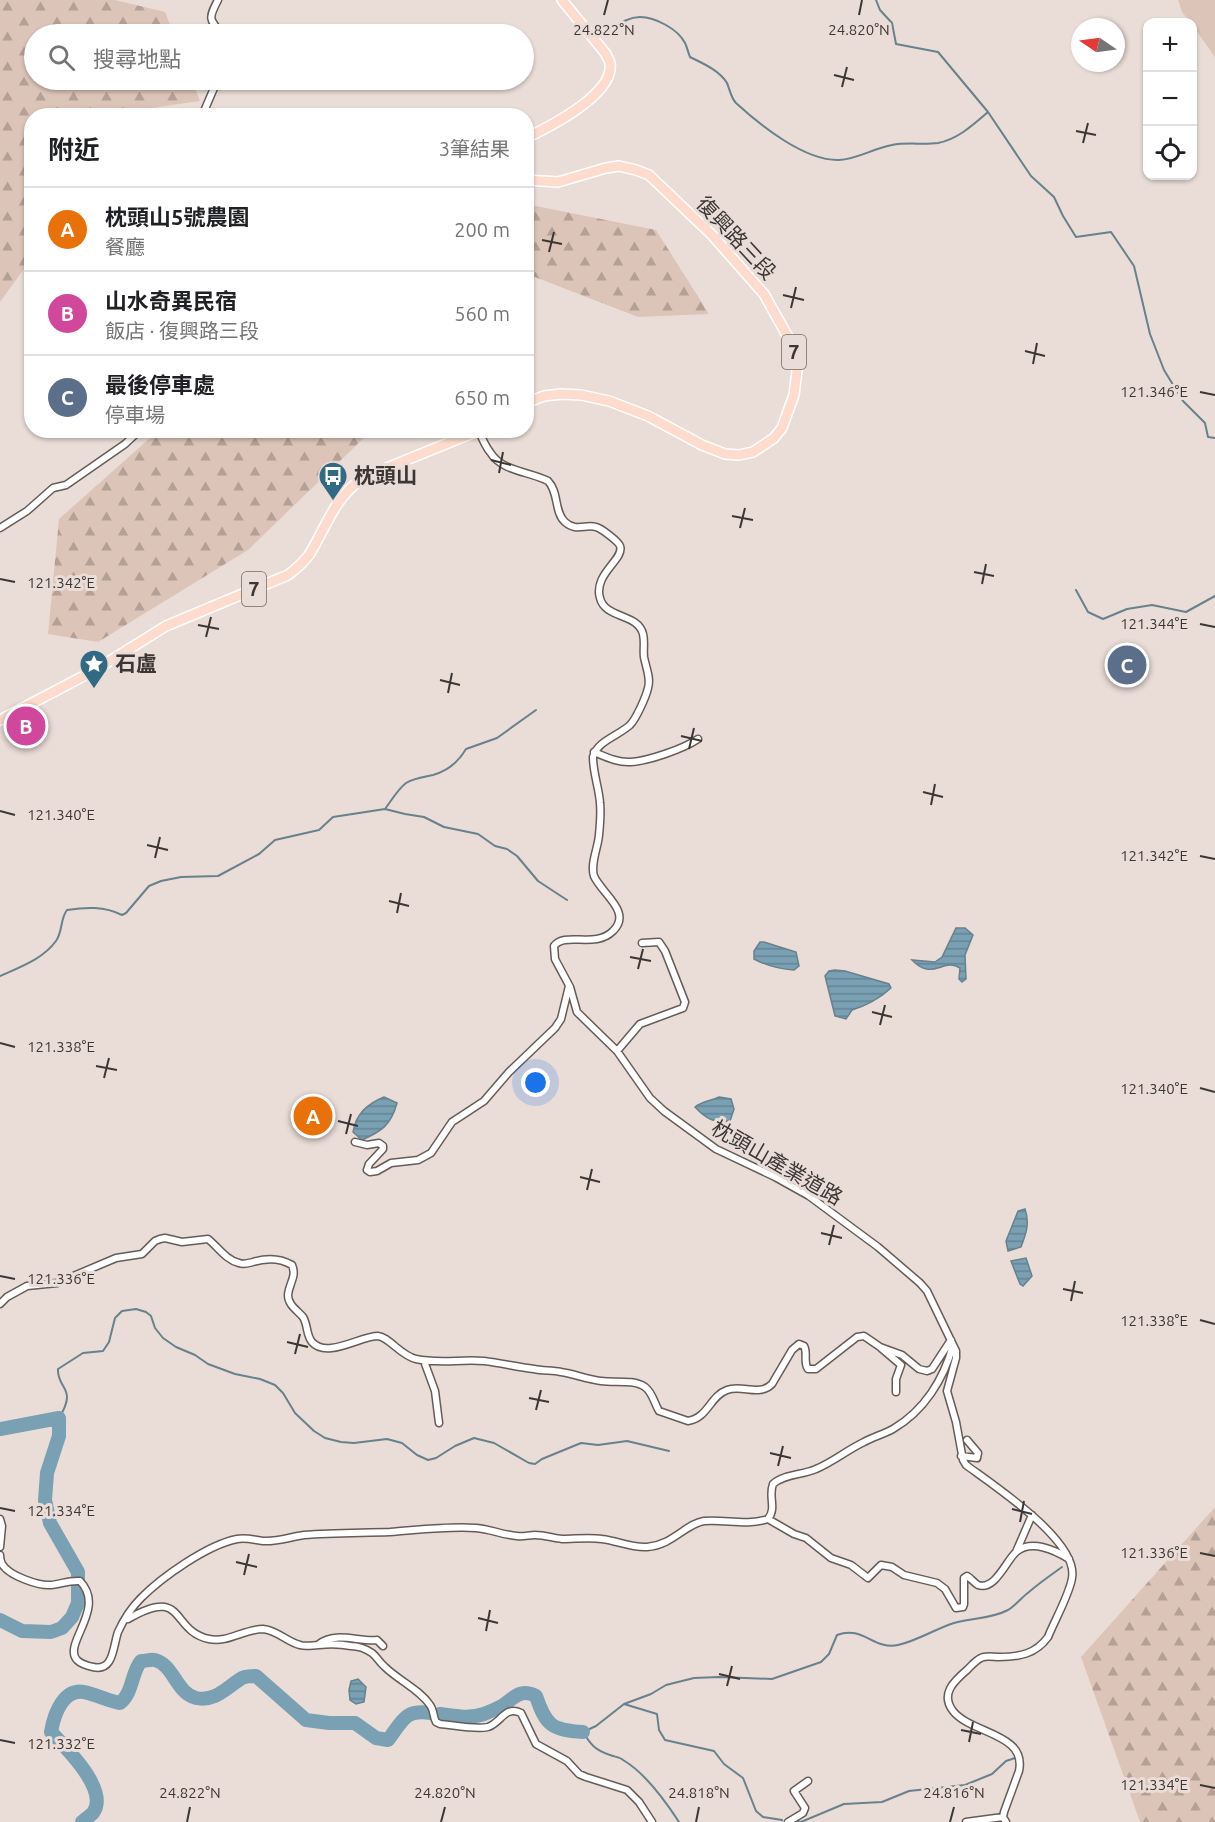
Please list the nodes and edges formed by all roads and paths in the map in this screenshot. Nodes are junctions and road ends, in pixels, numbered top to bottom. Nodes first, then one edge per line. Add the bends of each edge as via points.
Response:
1 (218, 0) edge
2 (562, 0) edge
3 (213, 24) edge
4 (213, 90) edge
5 (205, 108) edge
6 (534, 134) edge
7 (534, 180) edge
8 (534, 400) edge
9 (131, 438) edge
10 (462, 438) edge
11 (482, 438) edge
12 (0, 528) edge
13 (0, 720) edge
14 (698, 739) dead end
15 (594, 752) junction
16 (642, 943) dead end
17 (569, 985) junction
18 (617, 1051) junction
19 (355, 1142) dead end
20 (0, 1304) edge
21 (952, 1342) junction
22 (880, 1347) junction
23 (424, 1360) junction
24 (896, 1392) dead end
25 (439, 1423) dead end
26 (967, 1440) dead end
27 (961, 1456) junction
28 (1032, 1515) junction
29 (0, 1519) edge
30 (768, 1519) junction
31 (0, 1547) edge
32 (1016, 1552) junction
33 (0, 1555) edge
34 (1069, 1559) junction
35 (124, 1621) junction
36 (319, 1645) junction
37 (383, 1646) dead end
38 (808, 1781) dead end
39 (1005, 1820) edge
40 (652, 1822) edge
41 (788, 1822) edge
42 (966, 1822) edge

1 - 3 street via 211,13
2 - 6 main road via 606,54 609,74 591,98 567,117
4 - 5 street
7 - 8 main road, 復興路三段 / 7 via 558,182 619,166 649,175 712,235 764,294 793,346 797,371 794,395 782,428 765,445 739,455 702,445 648,416 609,401 561,394
9 - 12 street via 66,484 53,488
10 - 13 main road, 7 via 350,488 308,556 288,575 166,626 97,669
11 - 15 street via 490,453 504,466 549,481 566,523 575,528 596,527 620,544 620,555 602,576 599,596 608,610 640,627 649,682 633,721
14 - 15 street via 678,750 632,762
15 - 17 street, 枕頭山產業道路 via 600,803 593,872 616,906 619,920 618,926 603,938 557,942 555,959
16 - 18 street via 659,942 685,1002 683,1008 640,1024
17 - 18 street, 枕頭山產業道路 via 581,1018
17 - 19 street via 555,1028 484,1101 452,1122 425,1157 391,1163 373,1172 367,1167 383,1146
18 - 21 street, 枕頭山產業道路 via 650,1098 664,1111 716,1149 809,1196 920,1283
20 - 23 street via 27,1286 57,1283 116,1258 142,1254 160,1239 208,1239 239,1263 266,1259 292,1265 294,1277 288,1298 315,1345 331,1348 382,1337 405,1355
21 - 22 street via 927,1371
21 - 27 street, 枕頭山產業道路 via 956,1358 947,1391
21 - 30 street via 943,1375 921,1405 892,1430 819,1468 773,1484 773,1507
22 - 23 street via 864,1336 857,1337 812,1370 806,1367 806,1349 799,1344 768,1388 729,1389 701,1417 688,1422 658,1411 650,1391 636,1383 483,1361
22 - 24 street via 901,1365
23 - 25 street via 435,1391
26 - 27 street via 978,1453 977,1458
27 - 28 street via 966,1465
28 - 32 street
28 - 34 street
29 - 31 street
30 - 32 street via 868,1578 886,1565 904,1575 937,1583 956,1608 964,1604 964,1578 986,1585
30 - 35 street via 706,1521 672,1540 646,1547 597,1538 517,1536 476,1528 304,1536 274,1541 239,1538 216,1546 167,1576 140,1599
32 - 34 street via 1041,1546
33 - 35 street via 7,1570 33,1582 47,1585 76,1580 88,1591 85,1624 74,1647 78,1661 96,1668 107,1665
34 - 39 street via 1072,1578 1043,1643 1025,1655 981,1658 948,1691 948,1703 958,1717 1006,1741 1019,1755 1021,1765 1005,1806
35 - 36 street via 137,1613 165,1606 189,1629 211,1640 263,1629 300,1645
36 - 37 street via 324,1640 341,1638 377,1640
36 - 40 street via 353,1646 373,1654 430,1705 440,1724 488,1727 516,1710 536,1744 567,1761 579,1774 633,1794
38 - 41 street via 794,1791 805,1808 803,1813
39 - 42 street

